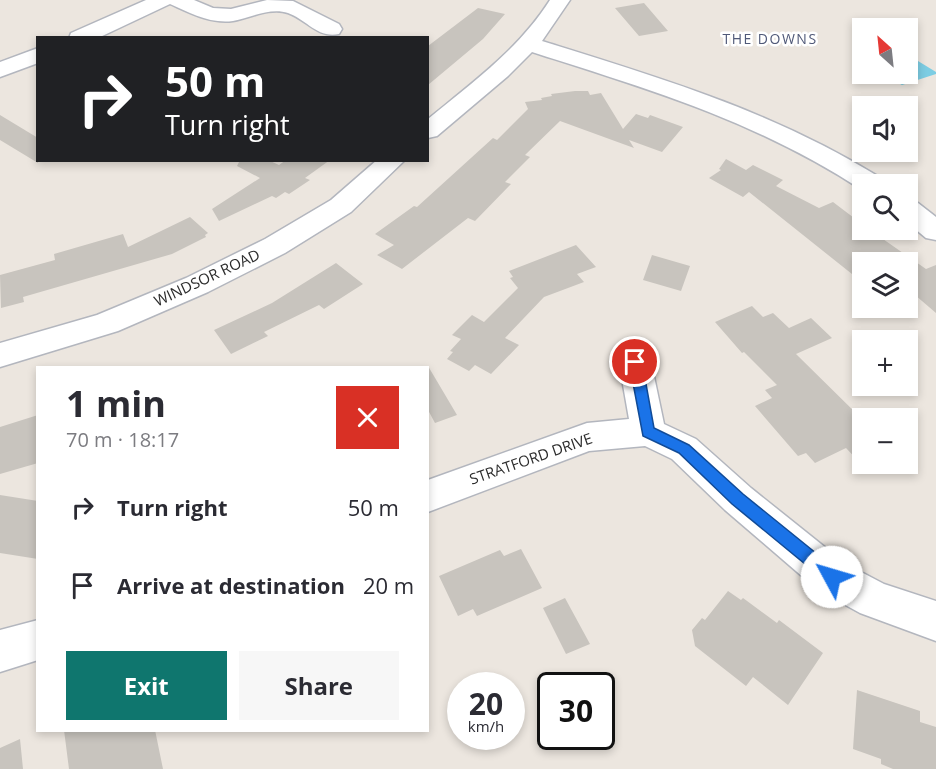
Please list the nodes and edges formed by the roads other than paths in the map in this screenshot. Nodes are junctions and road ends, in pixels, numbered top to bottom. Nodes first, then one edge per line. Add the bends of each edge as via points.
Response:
1 (163, 0) edge
2 (177, 0) edge
3 (561, 0) edge
4 (331, 29) dead end
5 (83, 36) edge
6 (530, 44) junction
7 (36, 56) edge
8 (0, 70) edge
9 (429, 130) edge
10 (391, 162) edge
11 (857, 174) edge
12 (918, 217) edge
13 (936, 231) edge
14 (0, 355) edge
15 (635, 362) dead end
16 (648, 432) junction
17 (429, 496) edge
18 (936, 621) edge
19 (36, 641) edge
20 (0, 651) edge

1 - 5 street
2 - 4 street via 210,14 231,15 272,5 293,7
3 - 6 street
6 - 9 street
6 - 11 street via 759,120
7 - 8 street
10 - 14 street, WINDSOR ROAD via 341,206 275,246 197,285 107,323
12 - 13 street
15 - 16 street
16 - 17 street, STRATFORD DRIVE via 587,437
16 - 18 street, STRATFORD DRIVE via 684,449 832,577 874,600
19 - 20 street

